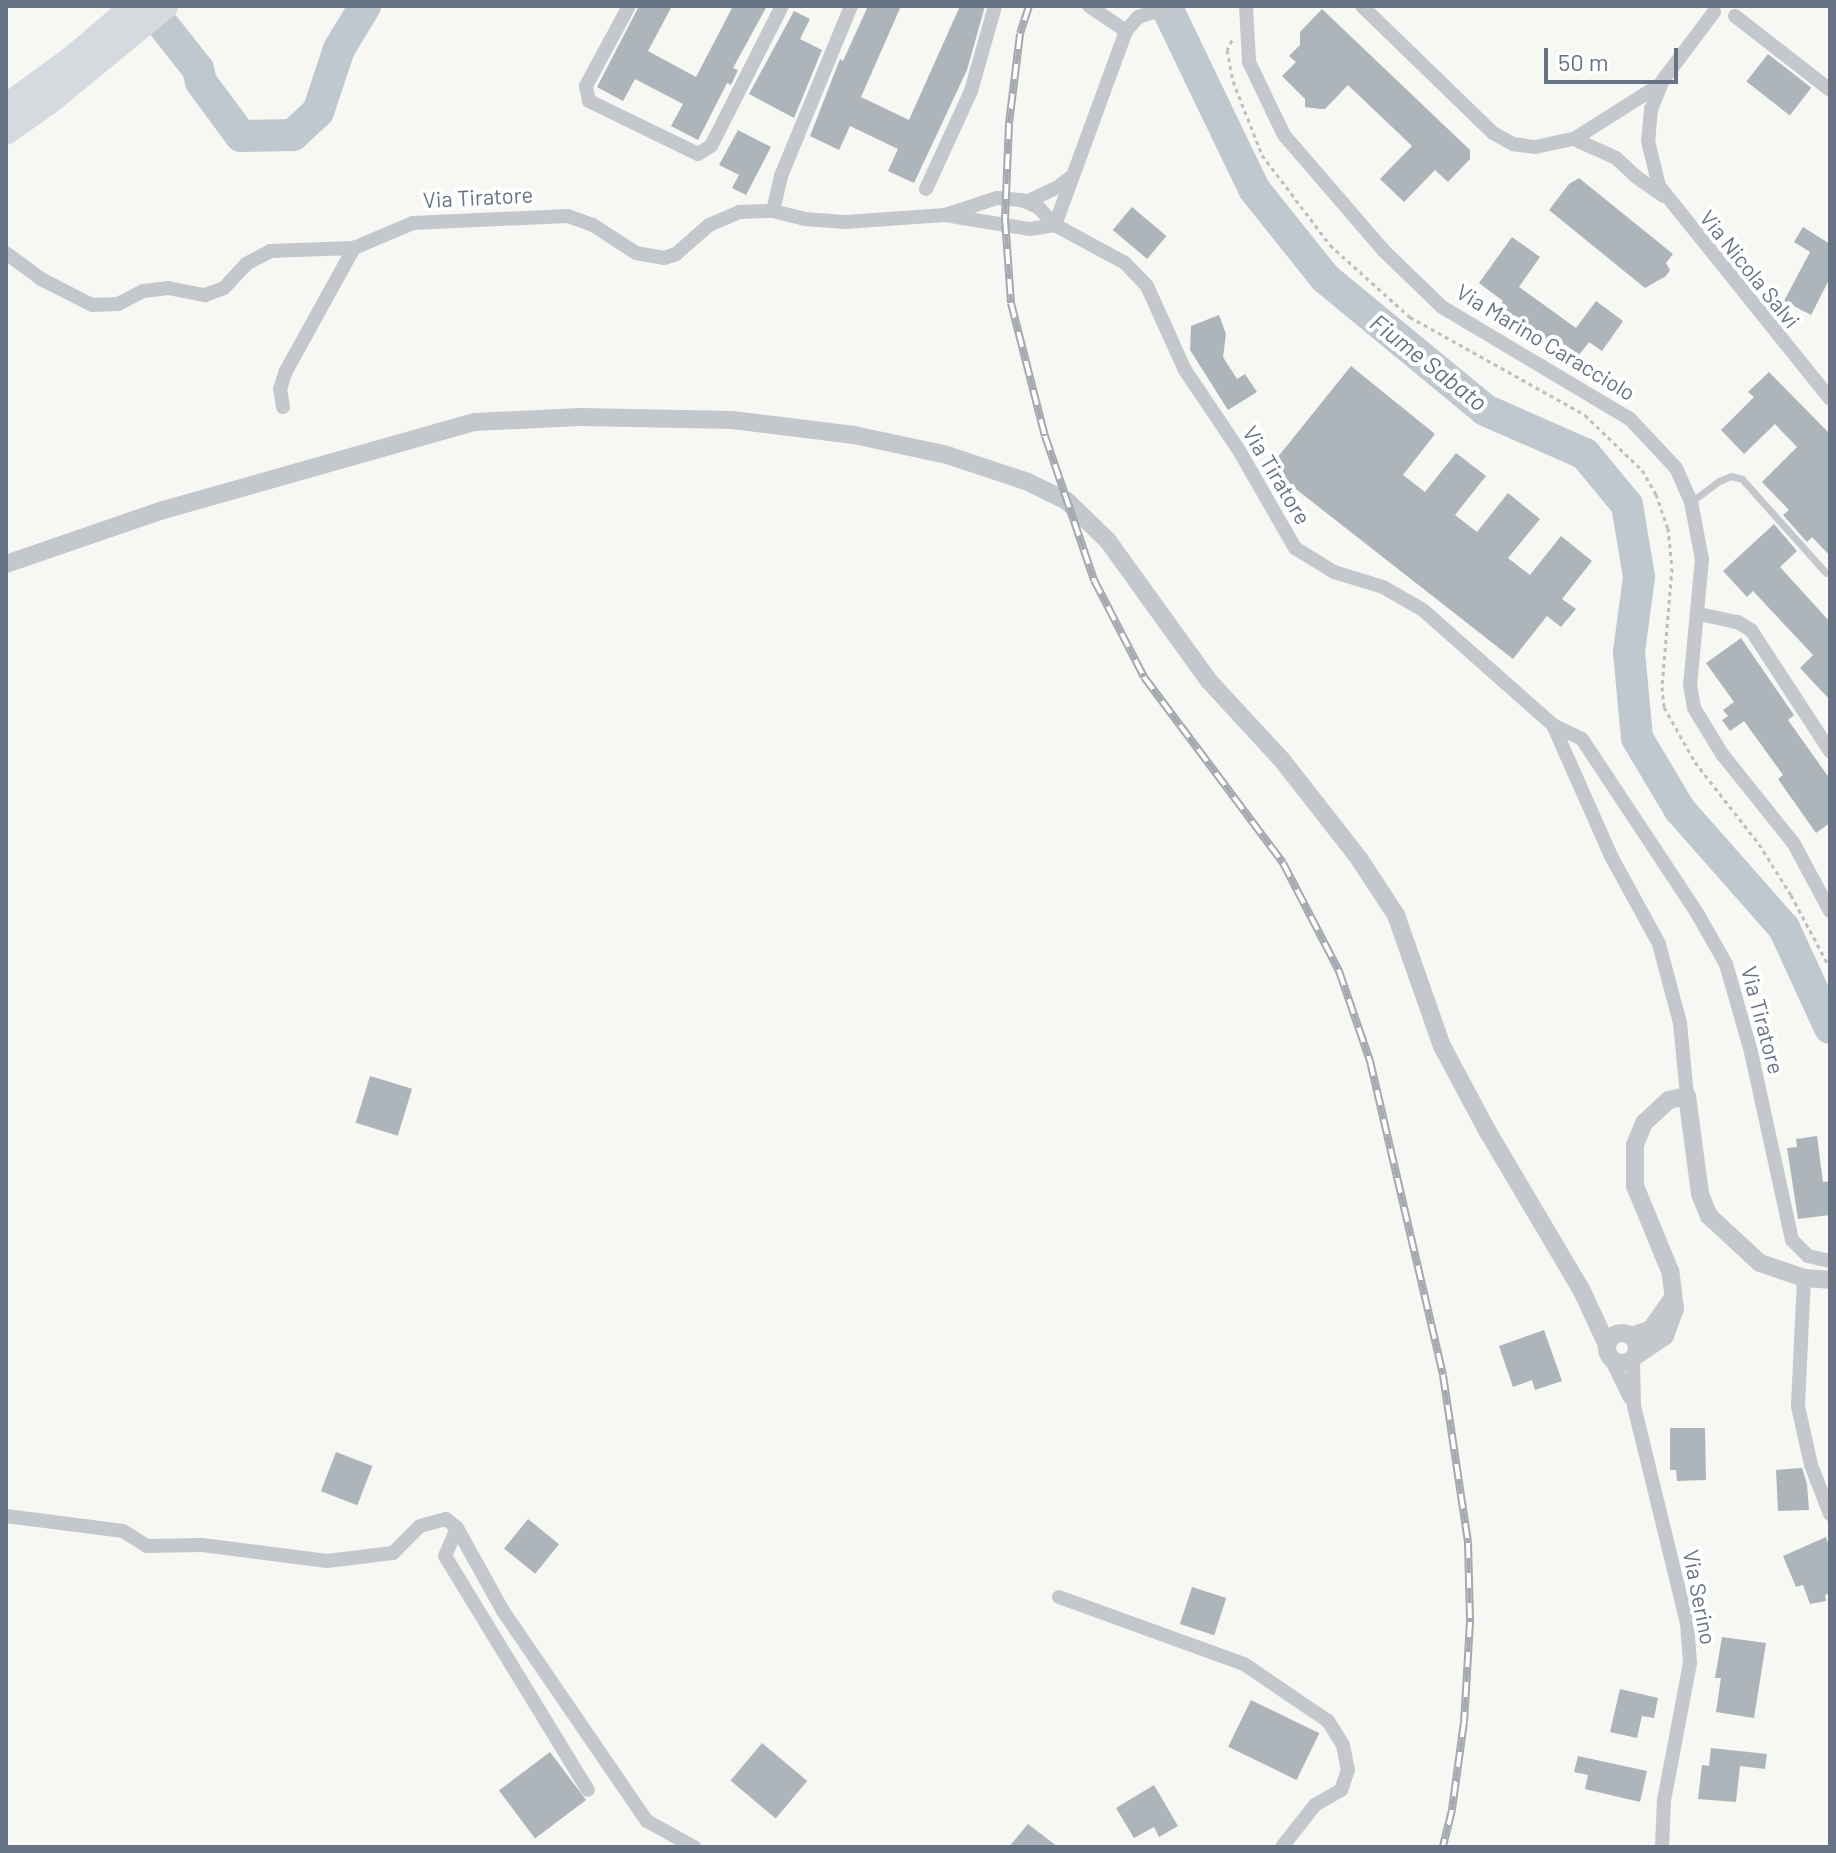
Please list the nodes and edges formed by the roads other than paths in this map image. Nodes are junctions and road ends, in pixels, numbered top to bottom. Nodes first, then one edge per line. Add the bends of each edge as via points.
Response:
1 (134, 6) edge
2 (165, 6) edge
3 (629, 6) edge
4 (782, 6) edge
5 (851, 6) edge
6 (995, 6) edge
7 (1089, 6) edge
8 (1171, 6) edge
9 (1246, 6) edge
10 (1362, 6) edge
11 (1713, 9) edge
12 (1737, 11) edge
13 (1126, 31) junction
14 (80, 65) junction
15 (1661, 84) junction
16 (1830, 90) edge
17 (6, 107) edge
18 (6, 132) edge
19 (1574, 139) junction
20 (1651, 160) junction
21 (1624, 166) junction
22 (1075, 173) junction
23 (926, 189) dead end
24 (1666, 199) junction
25 (1026, 202) junction
26 (773, 211) junction
27 (945, 215) junction
28 (1055, 225) junction
29 (354, 248) junction
30 (6, 253) edge
31 (1830, 399) edge
32 (283, 407) dead end
33 (1691, 502) junction
34 (6, 564) edge
35 (1826, 573) dead end
36 (1699, 614) junction
37 (1553, 725) junction
38 (1830, 751) edge
39 (1830, 911) edge
40 (1687, 1096) junction
41 (1830, 1261) edge
42 (1804, 1278) junction
43 (1830, 1280) edge
44 (1581, 1289) junction
45 (1673, 1297) junction
46 (1626, 1334) junction
47 (1609, 1352) junction
48 (1634, 1358) junction
49 (1634, 1406) junction
50 (1830, 1514) edge
51 (6, 1516) edge
52 (457, 1528) junction
53 (1059, 1597) dead end
54 (588, 1790) dead end
55 (694, 1847) edge
56 (1282, 1847) edge
57 (1662, 1847) edge

1 - 14 highway
2 - 14 highway
3 - 4 street via 586,86 589,101 698,154 711,146
5 - 26 street via 781,176
6 - 23 street via 971,91
7 - 13 street
8 - 13 street via 1146,13
9 - 33 street, Via Marino Caracciolo via 1249,62 1284,135 1384,251 1442,307 1630,419 1676,468
10 - 19 street via 1493,133 1513,144 1535,147
11 - 12 street via 1723,19
11 - 15 street
12 - 16 street
13 - 22 street
14 - 17 highway
14 - 18 highway
15 - 19 street
15 - 20 street via 1651,109
19 - 21 street
20 - 21 street
20 - 24 street
21 - 24 street
22 - 25 street
22 - 28 street
24 - 31 street, Via Nicola Salvi
25 - 27 street, Via Tiratore via 997,198
25 - 28 street, Via Tiratore
26 - 27 street, Via Tiratore via 845,222
26 - 29 street, Via Tiratore via 726,215 664,258 636,253 580,220 548,215 413,223
27 - 28 street, Via Tiratore via 1030,229
28 - 37 street, Via Tiratore via 1125,263 1147,286 1185,370 1295,548 1334,572 1413,603
29 - 30 street, Via Tiratore via 270,251 246,264 224,288 205,295 168,288 144,291 118,304 92,305 41,279
29 - 32 street via 286,371 280,389
33 - 35 lane via 1719,481 1742,479
33 - 36 street, Via Marino Caracciolo via 1702,559
34 - 44 street via 160,511 475,422 580,417 732,420 854,435 947,455 1028,482 1067,501 1108,541 1209,681 1282,760 1360,860 1396,915 1442,1046
36 - 38 street via 1751,630
36 - 39 street, Via Marino Caracciolo via 1690,685 1694,708 1722,754 1794,844
37 - 40 street, Via Tiratore via 1612,858 1659,944 1680,1023
37 - 41 street, Via Tiratore via 1582,739 1726,964 1792,1240 1808,1256
40 - 42 street via 1700,1194 1709,1216 1760,1263
40 - 45 street via 1669,1100 1655,1111 1635,1145 1635,1186 1670,1271
42 - 43 street
42 - 50 street via 1798,1406 1811,1465
44 - 46 street
44 - 47 street
45 - 46 street via 1651,1329
45 - 48 street via 1675,1309 1665,1336
46 - 47 street via 1612,1336
46 - 48 street via 1637,1344
47 - 48 street via 1619,1363
47 - 49 street, Via Serino
48 - 49 street, Via Serino
49 - 57 street, Via Serino via 1687,1623 1690,1663 1664,1801
51 - 52 street via 123,1531 147,1546 202,1545 327,1561 393,1553 420,1526 446,1519
52 - 54 street via 445,1556
52 - 55 street via 503,1611 647,1821
53 - 56 street via 1244,1664 1328,1721 1343,1745 1348,1770 1341,1790 1315,1805

